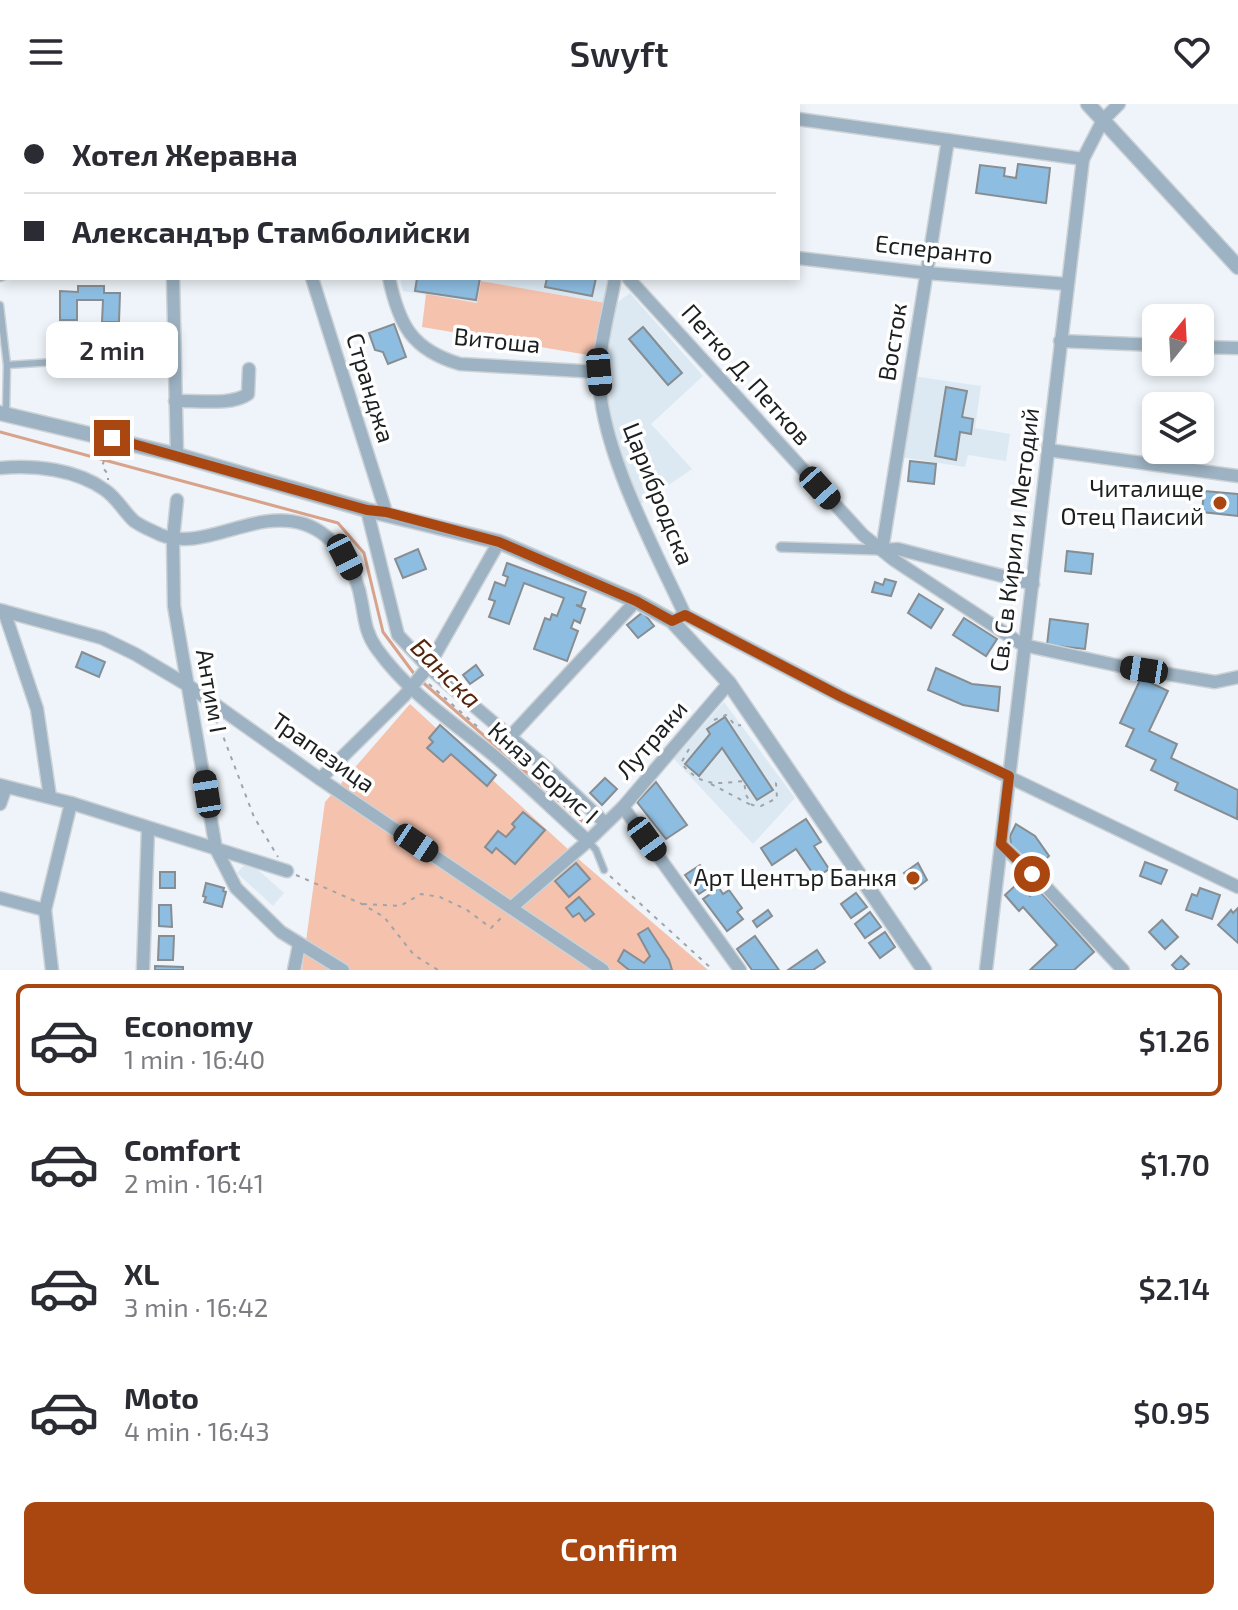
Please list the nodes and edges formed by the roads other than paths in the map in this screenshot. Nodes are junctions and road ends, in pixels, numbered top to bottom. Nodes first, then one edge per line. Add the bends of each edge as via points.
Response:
1 (1088, 104) edge
2 (1119, 104) edge
3 (800, 119) edge
4 (1103, 120) junction
5 (948, 140) junction
6 (1083, 159) junction
7 (800, 258) edge
8 (1238, 267) edge
9 (926, 273) junction
10 (173, 280) edge
11 (313, 280) edge
12 (389, 280) edge
13 (615, 280) edge
14 (630, 280) edge
15 (1067, 284) junction
16 (0, 305) edge
17 (1060, 341) junction
18 (1142, 344) edge
19 (1214, 347) edge
20 (1238, 348) edge
21 (85, 360) dead end
22 (7, 365) junction
23 (249, 369) dead end
24 (599, 372) junction
25 (175, 401) junction
26 (3, 414) edge
27 (1048, 450) junction
28 (177, 455) junction
29 (0, 468) edge
30 (1238, 476) edge
31 (177, 500) dead end
32 (367, 510) junction
33 (386, 512) junction
34 (173, 539) junction
35 (499, 542) junction
36 (781, 547) dead end
37 (882, 550) junction
38 (1033, 584) junction
39 (636, 601) junction
40 (2, 611) edge
41 (678, 618) junction
42 (1023, 645) junction
43 (425, 670) junction
44 (1238, 677) edge
45 (729, 683) junction
46 (189, 686) junction
47 (411, 687) junction
48 (510, 737) junction
49 (1009, 776) junction
50 (320, 779) junction
51 (3, 786) edge
52 (50, 797) junction
53 (71, 803) junction
54 (0, 804) edge
55 (623, 807) junction
56 (605, 823) junction
57 (148, 829) junction
58 (588, 841) junction
59 (1001, 844) junction
60 (216, 849) junction
61 (604, 870) road end
62 (287, 871) road end
63 (1238, 887) edge
64 (0, 898) edge
65 (512, 907) junction
66 (45, 910) junction
67 (299, 945) junction
68 (52, 970) edge
69 (143, 970) edge
70 (294, 970) edge
71 (343, 970) edge
72 (603, 970) edge
73 (740, 970) edge
74 (924, 970) edge
75 (986, 970) edge
76 (1123, 970) edge

1 - 4 street
2 - 4 street, Св. Св Кирил и Методий
3 - 5 street
4 - 6 street, Св. Св Кирил и Методий
4 - 8 street
5 - 6 street
5 - 9 street, Восток
6 - 15 street, Св. Св Кирил и Методий
7 - 9 street, Есперанто
9 - 15 street, Есперанто
9 - 37 street, Восток
10 - 25 street
11 - 33 street, Странджа
12 - 24 street, Витоша via 395,306 412,338 444,360
13 - 24 street, Царибродска
14 - 37 street, Петко Д. Петков
15 - 17 street, Св. Св Кирил и Методий
16 - 22 lane
17 - 18 street
17 - 27 street, Св. Св Кирил и Методий
19 - 20 street
21 - 22 lane
22 - 26 lane
23 - 25 street via 245,397
24 - 41 street, Царибродска via 603,412
25 - 28 street
26 - 28 street
27 - 30 street
27 - 38 street, Св. Св Кирил и Методий
28 - 32 street
29 - 34 street via 33,466 76,476 104,489 135,521
31 - 34 street, Антим I
32 - 33 street
32 - 43 street, Княз Борис I via 393,623
33 - 35 street
34 - 46 street, Антим I via 174,606
34 - 47 street, Княз Борис I via 262,520 305,524 329,537 357,580 364,624 375,646
35 - 39 street
35 - 43 street
36 - 37 street
37 - 38 street via 898,549
37 - 42 street, Петко Д. Петков
38 - 42 street, Св. Св Кирил и Методий
39 - 41 street
39 - 48 street
40 - 46 street, Трапезица via 102,638
40 - 52 street via 37,709
41 - 45 street
41 - 49 street
42 - 44 street via 1215,682
42 - 49 street, Св. Св Кирил и Методий
43 - 47 street
43 - 48 street, Княз Борис I
45 - 55 street, Лутраки
45 - 74 street
46 - 50 street, Трапезица
46 - 60 street, Антим I
47 - 50 street
47 - 58 street, Княз Борис I
48 - 56 street, Княз Борис I
49 - 59 street, Св. Св Кирил и Методий
49 - 63 street
50 - 65 street, Трапезица
51 - 52 street
51 - 54 street
52 - 53 street
53 - 57 street
53 - 66 street
55 - 56 street, Лутраки
55 - 73 street, Княз Борис I
56 - 58 street, Лутраки
57 - 60 street
57 - 69 street
58 - 61 lane, Княз Борис I
58 - 65 street, Лутраки
59 - 75 street, Св. Св Кирил и Методий
59 - 76 street
60 - 62 street
60 - 67 street, Антим I via 236,888
64 - 66 street
65 - 72 street, Трапезица
66 - 68 street
67 - 70 street
67 - 71 street, Антим I

